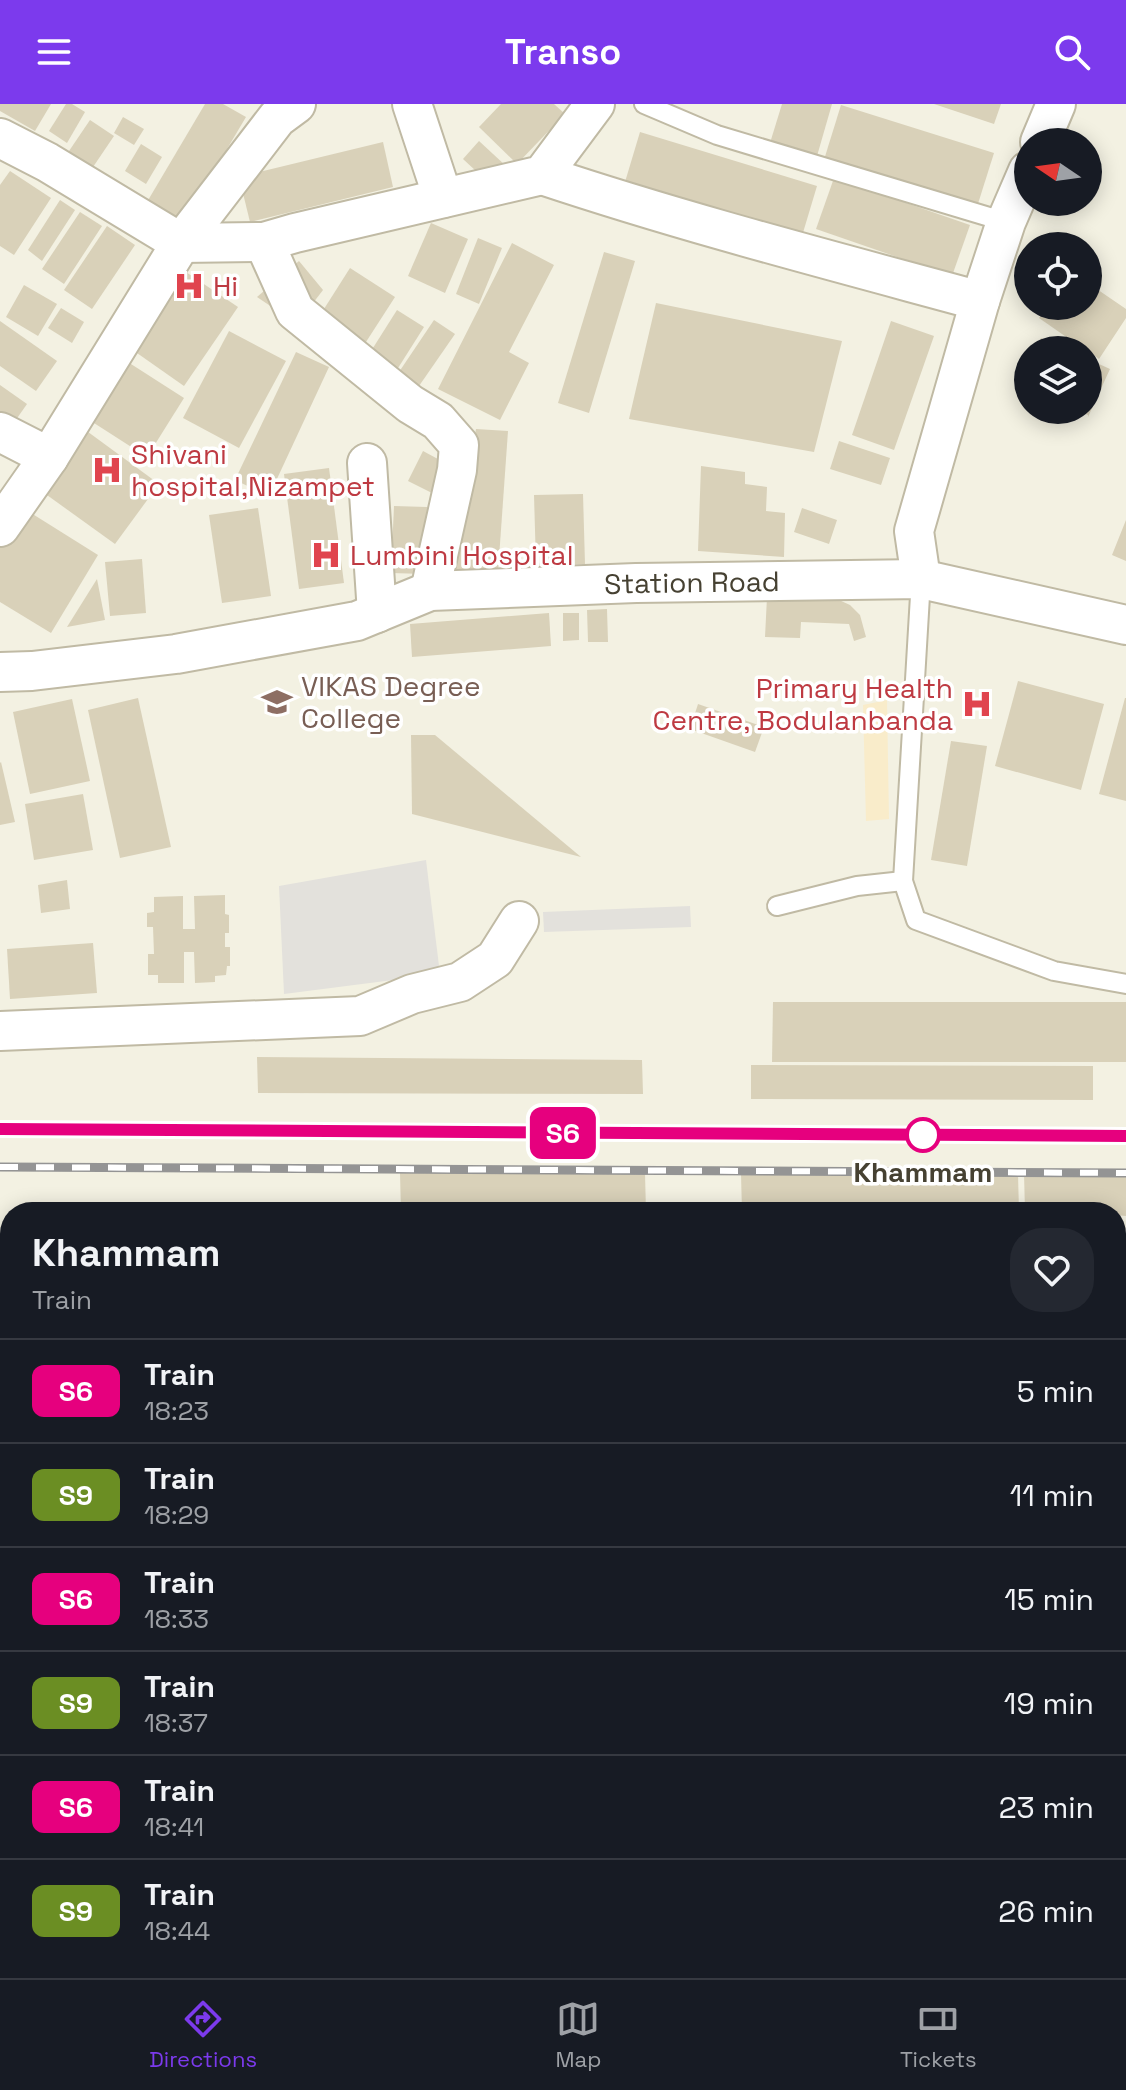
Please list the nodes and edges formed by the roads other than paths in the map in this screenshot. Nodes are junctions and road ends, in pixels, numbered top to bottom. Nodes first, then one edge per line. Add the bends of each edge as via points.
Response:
1 (296, 104) edge
2 (412, 104) edge
3 (595, 104) edge
4 (644, 104) edge
5 (1056, 104) edge
6 (1046, 128) edge
7 (0, 138) edge
8 (542, 175) junction
9 (443, 198) junction
10 (1014, 203) edge
11 (1006, 222) junction
12 (264, 242) junction
13 (181, 243) junction
14 (980, 301) junction
15 (0, 432) edge
16 (49, 457) junction
17 (367, 463) dead end
18 (0, 527) edge
19 (921, 579) junction
20 (430, 591) junction
21 (377, 613) junction
22 (1126, 625) edge
23 (0, 672) edge
24 (903, 881) junction
25 (777, 906) dead end
26 (519, 921) dead end
27 (1126, 984) edge
28 (0, 1031) edge

1 - 13 street via 277,118
2 - 9 street
3 - 8 street
4 - 11 lane via 717,135
5 - 6 street
7 - 13 street
8 - 9 street
8 - 14 street
9 - 12 street
10 - 11 street
11 - 14 street
12 - 13 street
12 - 20 street via 295,311 438,421 459,445
13 - 16 street
14 - 19 street via 914,531
15 - 16 street
16 - 18 street
17 - 21 street
19 - 20 street, Station Road
19 - 22 street, Station Road
19 - 24 lane
20 - 21 street, Station Road
21 - 23 street, Station Road via 176,654
24 - 25 lane via 857,886
24 - 27 lane via 916,920 1054,971
26 - 28 street via 495,959 460,982 412,994 360,1016

